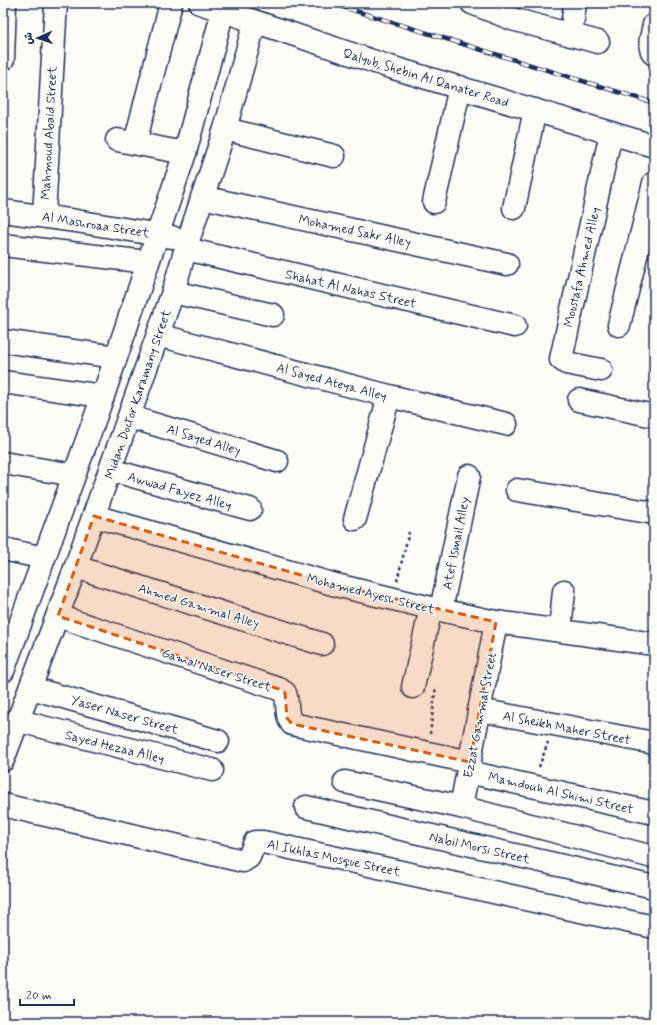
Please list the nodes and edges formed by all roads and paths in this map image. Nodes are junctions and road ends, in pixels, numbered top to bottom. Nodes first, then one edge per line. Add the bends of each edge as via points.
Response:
1 (4, 3) edge
2 (56, 3) edge
3 (171, 3) edge
4 (200, 3) edge
5 (472, 3) edge
6 (574, 3) edge
7 (237, 11) edge
8 (514, 11) edge
9 (654, 25) edge
10 (572, 35) junction
11 (598, 42) dead end
12 (654, 54) edge
13 (3, 59) edge
14 (460, 88) junction
15 (535, 110) junction
16 (225, 129) junction
17 (611, 133) junction
18 (654, 146) edge
19 (185, 153) junction
20 (334, 156) dead end
21 (654, 182) edge
22 (202, 197) junction
23 (434, 202) dead end
24 (514, 208) dead end
25 (3, 211) edge
26 (44, 216) junction
27 (157, 234) junction
28 (3, 245) edge
29 (187, 245) junction
30 (147, 262) junction
31 (507, 264) dead end
32 (173, 292) junction
33 (272, 315) dead end
34 (620, 325) dead end
35 (515, 326) dead end
36 (158, 335) junction
37 (3, 341) edge
38 (116, 358) junction
39 (601, 370) dead end
40 (3, 382) edge
41 (103, 396) junction
42 (389, 396) junction
43 (579, 400) dead end
44 (654, 416) edge
45 (130, 417) junction
46 (506, 424) dead end
47 (277, 461) dead end
48 (3, 463) edge
49 (111, 470) junction
50 (74, 475) junction
51 (469, 476) dead end
52 (517, 490) dead end
53 (250, 509) dead end
54 (654, 513) edge
55 (94, 516) junction
56 (355, 519) dead end
57 (409, 532) dead end
58 (3, 549) edge
59 (44, 558) junction
60 (76, 567) junction
61 (564, 591) dead end
62 (392, 599) junction
63 (436, 609) junction
64 (58, 616) junction
65 (496, 622) junction
66 (12, 623) edge
67 (560, 630) junction
68 (322, 644) dead end
69 (654, 644) edge
70 (4, 664) edge
71 (436, 686) dead end
72 (413, 687) dead end
73 (31, 688) junction
74 (479, 710) junction
75 (19, 721) junction
76 (554, 724) junction
77 (218, 741) dead end
78 (654, 743) edge
79 (428, 753) junction
80 (4, 755) edge
81 (469, 767) junction
82 (212, 770) dead end
83 (345, 782) dead end
84 (533, 786) junction
85 (3, 805) edge
86 (306, 807) dead end
87 (461, 807) junction
88 (654, 813) edge
89 (649, 856) dead end
90 (654, 887) edge
91 (654, 927) edge

1 - 13 street
2 - 26 street, Mahmoud Abaid Street
3 - 19 street via 126,142
4 - 7 street, Qalyub, Shebin Al Qanater Road
5 - 8 street
6 - 10 street
7 - 14 street, Qalyub, Shebin Al Qanater Road via 388,66
7 - 16 street, Midan Doctor Karamany Street
7 - 19 street
8 - 10 street
9 - 12 street via 650,43
10 - 11 street
14 - 15 street, Qalyub, Shebin Al Qanater Road
14 - 23 street
15 - 17 street, Qalyub, Shebin Al Qanater Road
15 - 24 street
16 - 20 street
16 - 22 street, Midan Doctor Karamany Street
17 - 18 street, Qalyub, Shebin Al Qanater Road
17 - 39 street, Moustafa Ahmed Alley via 561,359 566,363
19 - 27 street
21 - 34 street
22 - 29 street, Midan Doctor Karamany Street
22 - 31 street, Mohamed Sakr Alley
25 - 26 street, Al Mashroaa Street
26 - 27 street, Al Mashroaa Street
27 - 29 street, Al Mashroaa Street
27 - 30 street
28 - 30 street
29 - 32 street, Midan Doctor Karamany Street
29 - 35 street, Shahat Al Nahas Street
30 - 38 street
32 - 33 street
32 - 36 street, Midan Doctor Karamany Street
36 - 42 street, Al Sayed Ateya Alley
36 - 45 street, Midan Doctor Karamany Street
37 - 38 street
38 - 41 street
40 - 41 street
41 - 50 street
42 - 46 street, Al Sayed Ateya Alley
42 - 56 street
43 - 44 street
45 - 47 street, Al Sayed Alley
45 - 49 street, Midan Doctor Karamany Street
48 - 50 street
49 - 53 street, Awwad Fayez Alley
49 - 55 street, Midan Doctor Karamany Street
50 - 59 street
51 - 63 street, Atef Ismail Alley
52 - 54 street
55 - 60 street, Midan Doctor Karamany Street
55 - 62 street, Mohamed Ayesh Street
57 - 62 path
58 - 59 street
59 - 66 street
60 - 64 street, Midan Doctor Karamany Street
60 - 68 street, Ahmed Gammal Alley
61 - 67 street
62 - 63 street, Mohamed Ayesh Street
63 - 65 street, Mohamed Ayesh Street
63 - 72 street, Atef Ismail Alley
64 - 73 street, Midan Doctor Karamany Street
64 - 79 street, Gamal Naser Street via 279,690 285,693 288,701 287,718 292,724
65 - 67 street, Mohamed Ayesh Street
65 - 74 street, Ezzat Gammal Street
66 - 70 street
67 - 69 street, Mohamed Ayesh Street
71 - 79 path
73 - 75 street, Midan Doctor Karamany Street
73 - 77 street, Yaser Naser Street
74 - 76 street, Al Sheikh Maher Street
74 - 81 street, Ezzat Gammal Street
75 - 80 street, Midan Doctor Karamany Street
75 - 82 street, Sayed Hezaa Alley
76 - 78 street, Al Sheikh Maher Street
76 - 84 path
79 - 81 street, Gamal Naser Street
81 - 84 street, Mamdouh Al Shimi Street
81 - 87 street, Ezzat Gammal Street
83 - 87 street
84 - 88 street, Mamdouh Al Shimi Street
85 - 91 street, Al Ikhlas Mosque Street via 243,861 249,857 255,842 262,842
86 - 90 street, Nabil Morsi Street
87 - 89 street

